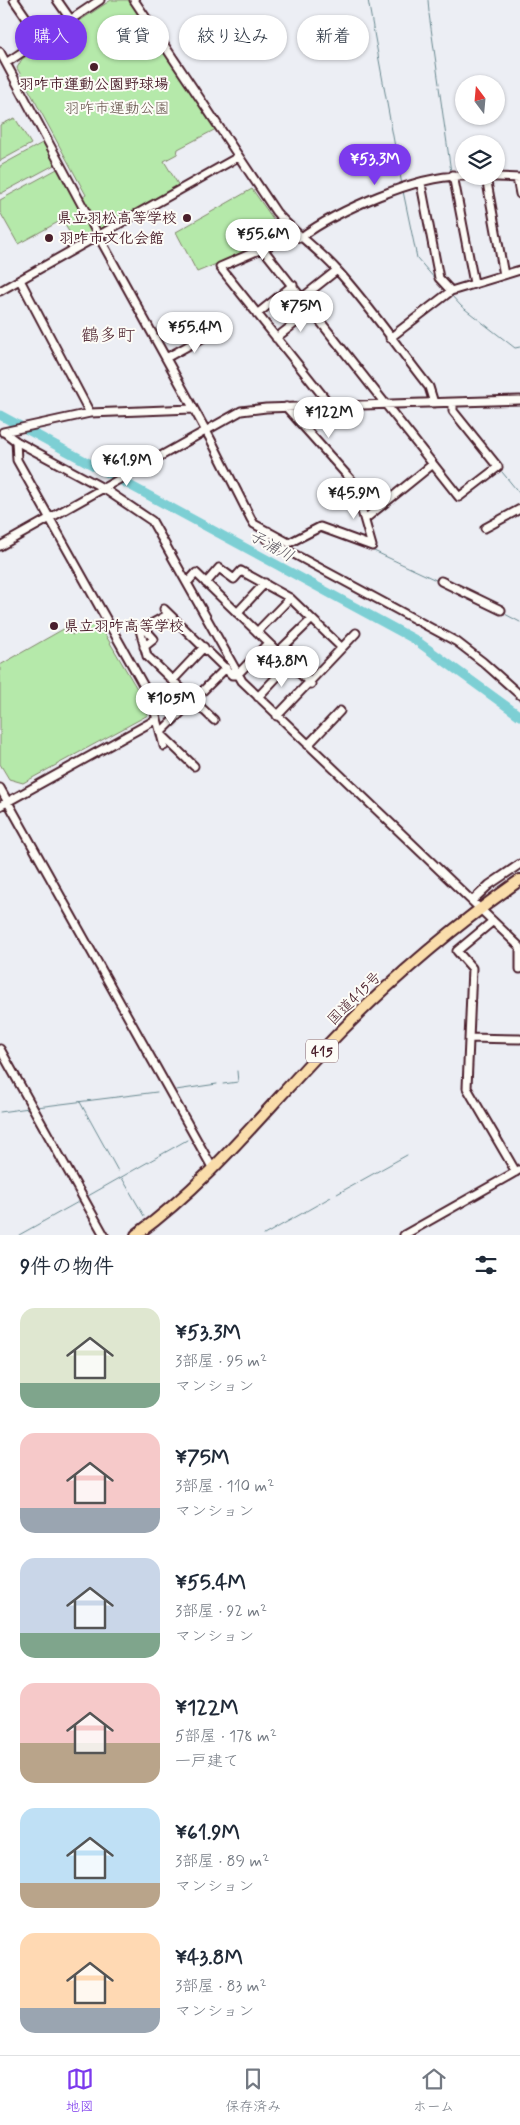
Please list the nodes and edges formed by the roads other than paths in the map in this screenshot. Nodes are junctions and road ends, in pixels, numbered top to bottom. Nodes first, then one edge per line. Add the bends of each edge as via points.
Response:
1 (14, 0) edge
2 (57, 0) edge
3 (100, 0) edge
4 (134, 0) edge
5 (24, 15) edge
6 (68, 15) edge
7 (78, 15) edge
8 (0, 52) edge
9 (15, 57) edge
10 (6, 63) junction
11 (238, 157) junction
12 (453, 175) joint
13 (505, 178) edge
14 (518, 178) edge
15 (421, 184) junction
16 (487, 185) edge
17 (520, 194) edge
18 (99, 236) junction
19 (298, 236) junction
20 (263, 249) junction
21 (337, 270) junction
22 (520, 270) edge
23 (504, 275) junction
24 (20, 280) junction
25 (474, 284) junction
26 (293, 285) junction
27 (0, 291) edge
28 (451, 291) junction
29 (303, 297) junction
30 (312, 310) junction
31 (257, 314) junction
32 (215, 331) dead end
33 (276, 338) junction
34 (390, 338) junction
35 (166, 358) junction
36 (520, 400) edge
37 (434, 403) junction
38 (453, 403) junction
39 (387, 405) junction
40 (331, 406) junction
41 (286, 407) junction
42 (192, 409) junction
43 (90, 413) junction
44 (206, 431) junction
45 (1, 434) edge
46 (16, 441) junction
47 (433, 464) junction
48 (106, 487) junction
49 (520, 509) edge
50 (50, 518) junction
51 (365, 519) junction
52 (485, 528) dead end
53 (268, 532) junction
54 (0, 546) edge
55 (441, 581) dead end
56 (187, 583) junction
57 (206, 583) junction
58 (265, 584) junction
59 (290, 598) junction
60 (500, 610) dead end
61 (237, 612) junction
62 (312, 619) junction
63 (144, 628) junction
64 (257, 632) junction
65 (356, 633) dead end
66 (268, 642) junction
67 (144, 647) junction
68 (204, 647) junction
69 (342, 648) junction
70 (278, 652) junction
71 (290, 664) junction
72 (226, 668) junction
73 (238, 675) junction
74 (172, 681) junction
75 (310, 683) junction
76 (520, 695) edge
77 (258, 697) junction
78 (193, 700) junction
79 (340, 711) dead end
80 (277, 716) junction
81 (157, 719) junction
82 (214, 720) dead end
83 (161, 734) junction
84 (308, 745) junction
85 (164, 746) dead end
86 (194, 766) dead end
87 (0, 788) edge
88 (8, 802) junction
89 (0, 806) edge
90 (520, 864) edge
91 (520, 880) edge
92 (476, 904) junction
93 (493, 920) junction
94 (520, 947) edge
95 (520, 969) edge
96 (469, 1038) junction
97 (520, 1038) edge
98 (0, 1049) edge
99 (213, 1169) junction
100 (518, 1171) edge
101 (104, 1235) edge
102 (136, 1235) edge
103 (404, 1235) edge

1 - 5 street
2 - 6 street
3 - 7 street
4 - 11 street
8 - 10 street
9 - 10 street
10 - 18 street
11 - 18 street
11 - 19 street via 276,212
12 - 15 street
12 - 25 street
13 - 14 street
14 - 17 street
15 - 19 street via 361,202
15 - 28 street via 439,278
16 - 23 street
18 - 24 street
18 - 35 street
19 - 20 street
19 - 21 street
20 - 26 street
20 - 31 street via 220,267
21 - 29 street
21 - 34 street
22 - 23 street
23 - 25 street
24 - 27 street
24 - 43 street
25 - 28 street
26 - 29 street
26 - 31 street
28 - 34 street
29 - 30 street
30 - 33 street
30 - 39 street
31 - 33 street
32 - 35 street
33 - 40 street
34 - 37 street via 429,387
35 - 42 street
36 - 38 street
37 - 38 street
37 - 39 street
38 - 47 street via 453,412 498,468 459,497
39 - 40 street
39 - 47 street
40 - 41 street
41 - 44 street via 241,411
41 - 51 street via 354,483
42 - 43 street
42 - 44 street
43 - 45 street
44 - 48 street
44 - 53 street via 254,524
45 - 46 street
46 - 48 street
46 - 50 street via 17,460
47 - 51 street
48 - 50 street
48 - 56 street via 152,521
49 - 52 street
50 - 54 street
50 - 81 street via 150,697
51 - 53 street via 372,546 320,527 289,543
53 - 76 street via 266,539 457,642
55 - 60 street
56 - 57 street via 196,573
56 - 73 street
57 - 58 street via 219,568 234,579 241,571
57 - 61 street
58 - 59 street
58 - 61 street
59 - 62 street
59 - 64 street
61 - 64 street
62 - 69 street
62 - 70 street
63 - 67 street via 140,630
63 - 67 street via 154,639
63 - 68 street via 167,611
64 - 66 street
65 - 69 street
66 - 70 street
66 - 73 street
67 - 74 street via 147,656
68 - 72 street
68 - 74 street
69 - 75 street
70 - 71 street
71 - 75 street
71 - 77 street
72 - 73 street
72 - 78 street
73 - 77 street
74 - 78 street
75 - 80 street
77 - 80 street
78 - 82 street
78 - 83 street
79 - 84 street
80 - 84 street
81 - 83 street
81 - 88 street
83 - 85 street
83 - 86 street
84 - 92 street
87 - 88 street
88 - 89 street
88 - 99 street
90 - 92 street via 490,885
91 - 92 highway, 国道415号 / 415
92 - 93 street
92 - 99 highway, 国道415号 / 415 via 384,989
93 - 94 street
93 - 96 street via 457,951 472,968
94 - 95 street
96 - 97 street
96 - 100 street via 467,1088
98 - 101 street
99 - 102 highway, 国道415号 / 415 via 169,1212
100 - 103 street

